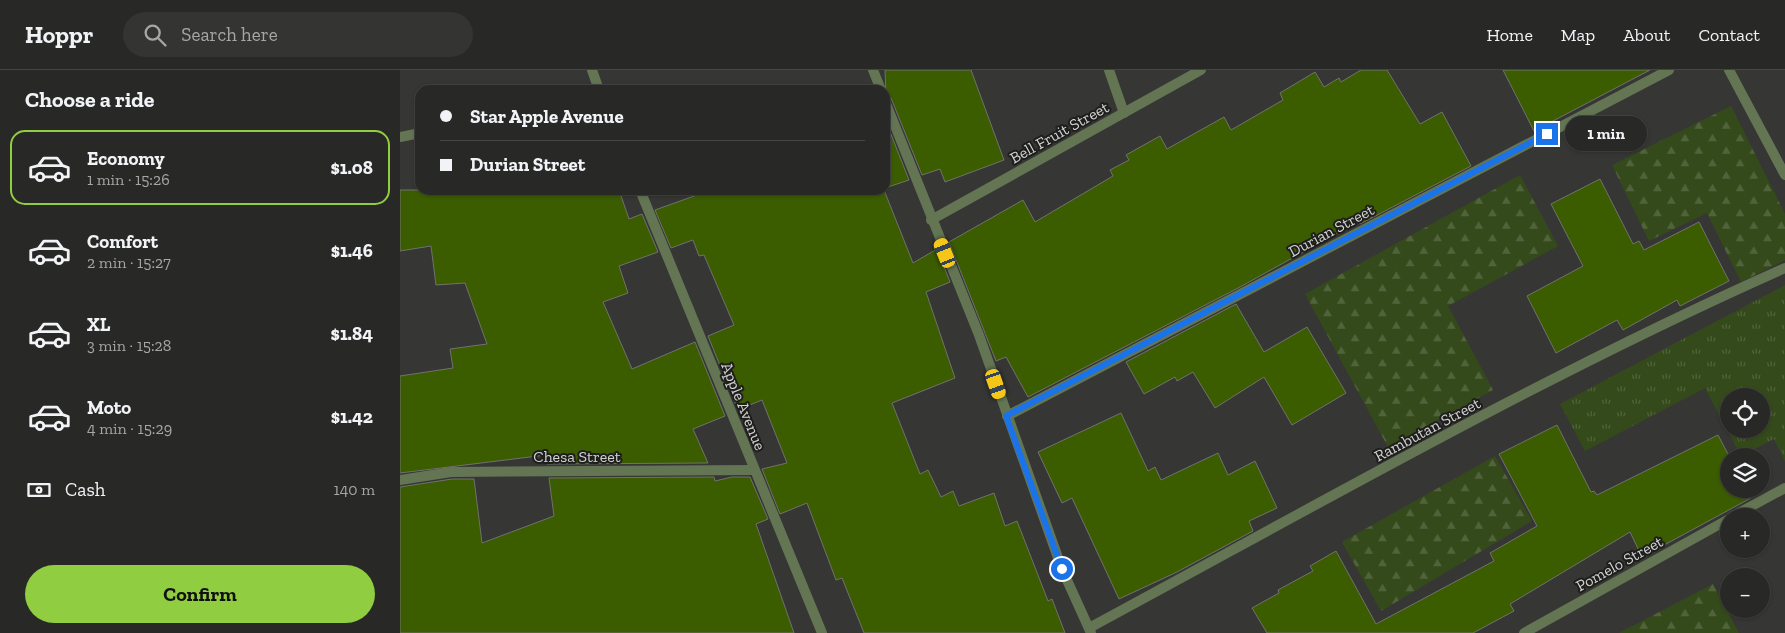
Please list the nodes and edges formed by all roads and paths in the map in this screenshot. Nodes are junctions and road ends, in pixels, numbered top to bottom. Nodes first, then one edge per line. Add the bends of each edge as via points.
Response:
1 (592, 70) edge
2 (873, 70) edge
3 (1109, 70) edge
4 (1201, 70) edge
5 (1669, 70) edge
6 (1730, 70) edge
7 (597, 85) edge
8 (879, 85) edge
9 (1124, 113) junction
10 (890, 114) edge
11 (415, 134) edge
12 (400, 137) edge
13 (1785, 175) edge
14 (642, 195) edge
15 (931, 220) junction
16 (1785, 268) edge
17 (1006, 416) junction
18 (754, 470) junction
19 (400, 480) edge
20 (1785, 488) edge
21 (1749, 508) edge
22 (1720, 524) edge
23 (1090, 630) edge
24 (822, 633) edge
25 (1524, 633) edge

1 - 7 street
2 - 8 street
3 - 9 street
4 - 9 street, Bell Fruit Street
5 - 17 street, Durian Street
6 - 13 street
9 - 15 street, Bell Fruit Street
10 - 15 street
11 - 12 street
14 - 18 street, Apple Avenue
15 - 17 street via 979,335
16 - 23 street, Rambutan Street via 1716,298 1531,390
17 - 23 street via 1062,569
18 - 19 street, Chesa Street via 451,472
18 - 24 street, Apple Avenue
20 - 21 street
22 - 25 street, Pomelo Street

